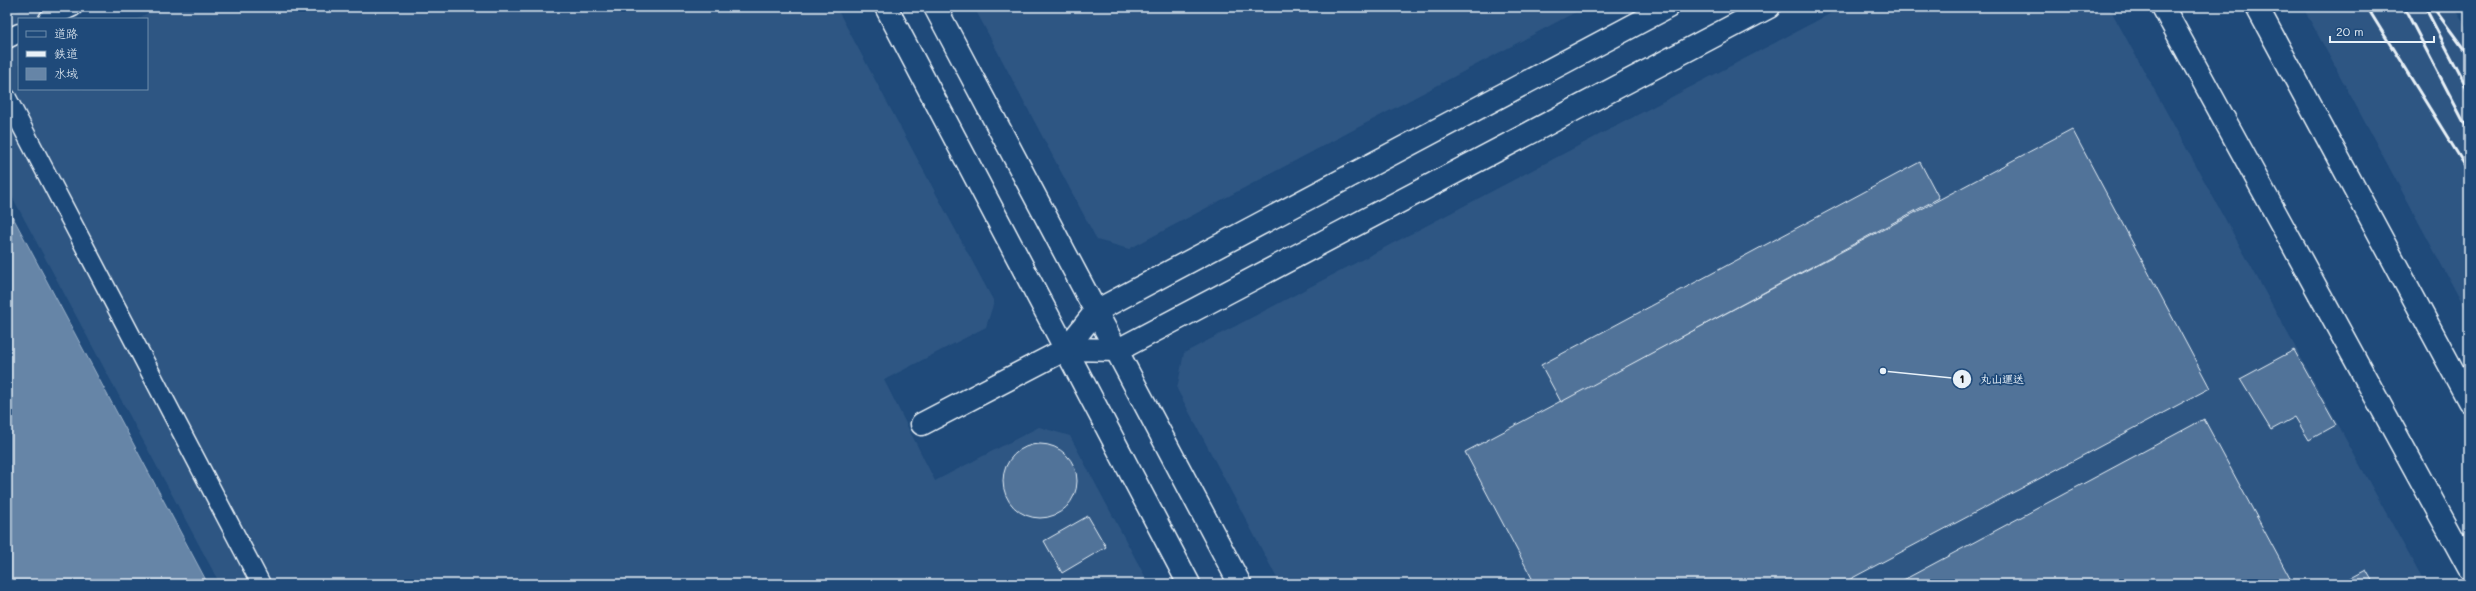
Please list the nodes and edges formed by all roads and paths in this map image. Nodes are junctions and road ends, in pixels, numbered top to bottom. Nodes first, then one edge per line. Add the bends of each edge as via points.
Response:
1 (73, 7) edge
2 (886, 7) edge
3 (935, 7) edge
4 (1668, 7) edge
5 (1769, 7) edge
6 (2163, 7) edge
7 (2256, 7) edge
8 (50, 18) edge
9 (18, 34) edge
10 (7, 39) edge
11 (7, 98) edge
12 (1096, 311) junction
13 (1066, 349) junction
14 (1118, 350) junction
15 (2469, 401) edge
16 (922, 424) dead end
17 (2469, 568) edge
18 (262, 584) edge
19 (1189, 584) edge
20 (1240, 584) edge

1 - 8 lane
2 - 13 street
3 - 12 street
4 - 12 street
5 - 14 street
6 - 17 street
7 - 15 street
9 - 10 lane
11 - 18 lane
12 - 13 street
12 - 14 street
13 - 14 street
13 - 16 street
13 - 19 street
14 - 20 street

